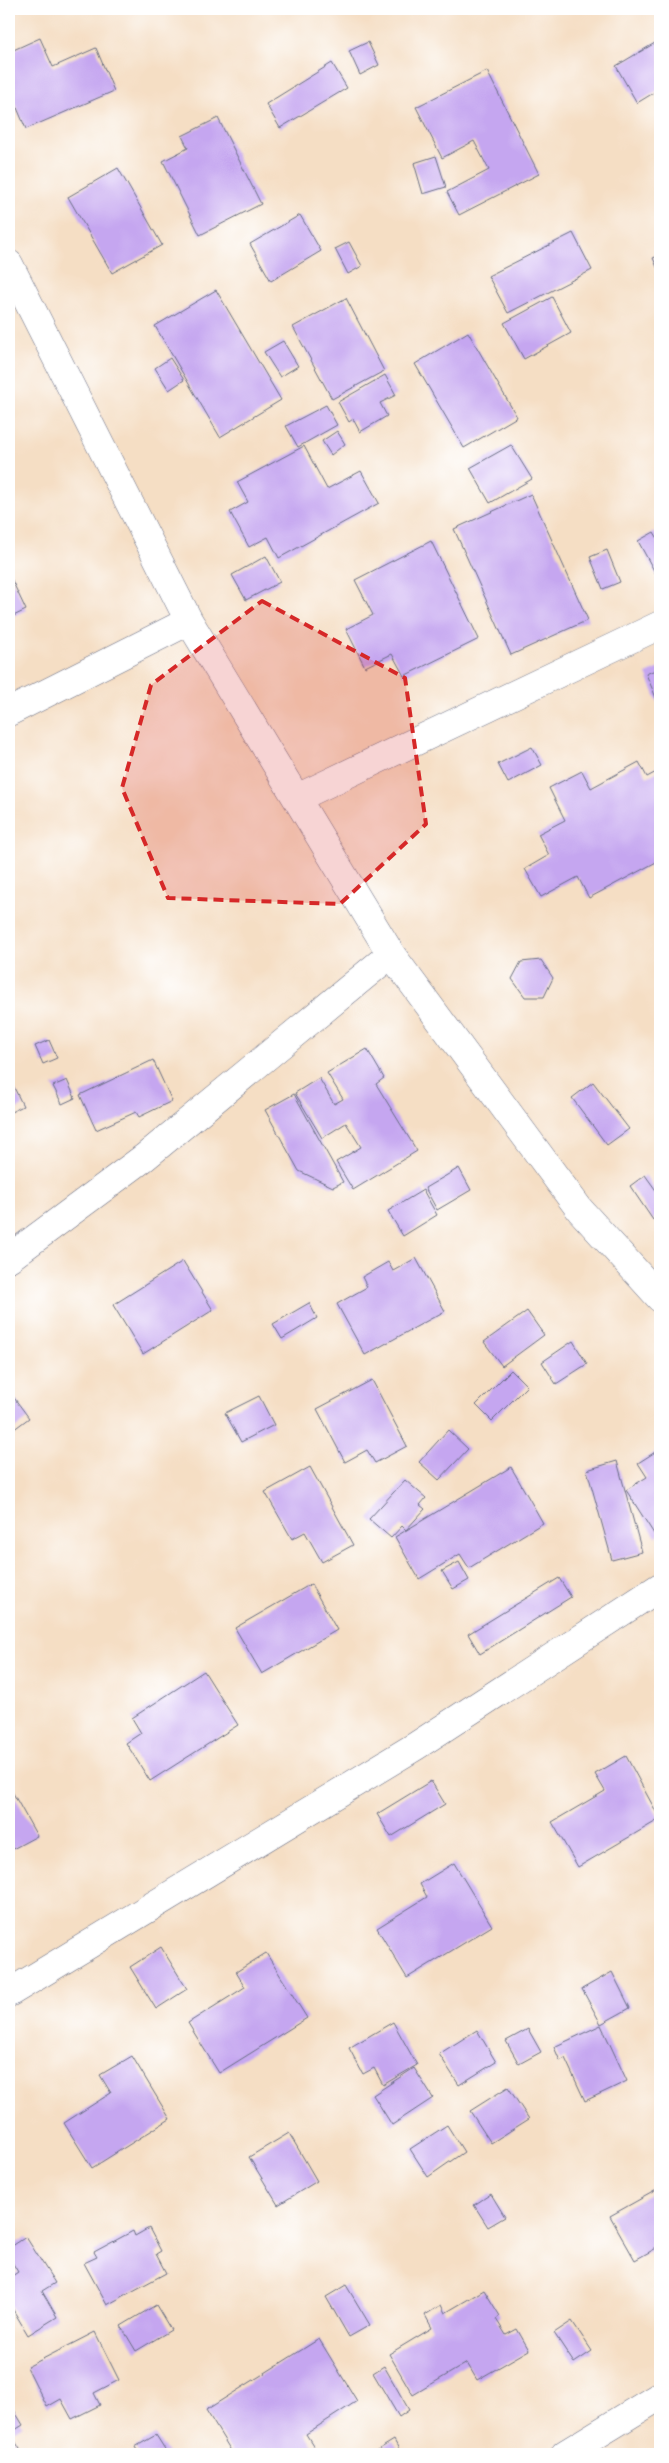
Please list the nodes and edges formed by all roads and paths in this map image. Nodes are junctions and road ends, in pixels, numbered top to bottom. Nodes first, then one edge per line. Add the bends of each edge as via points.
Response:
1 (9, 264) edge
2 (189, 621) junction
3 (660, 625) edge
4 (9, 712) edge
5 (297, 798) junction
6 (391, 954) junction
7 (9, 1258) edge
8 (660, 1298) edge
9 (660, 1587) edge
10 (9, 1993) edge
11 (660, 2396) edge
12 (565, 2454) edge

1 - 2 street
2 - 4 street
2 - 5 street
3 - 5 street
5 - 6 street
6 - 7 street via 145,1157
6 - 8 street via 580,1210
9 - 10 street via 416,1746
11 - 12 street

